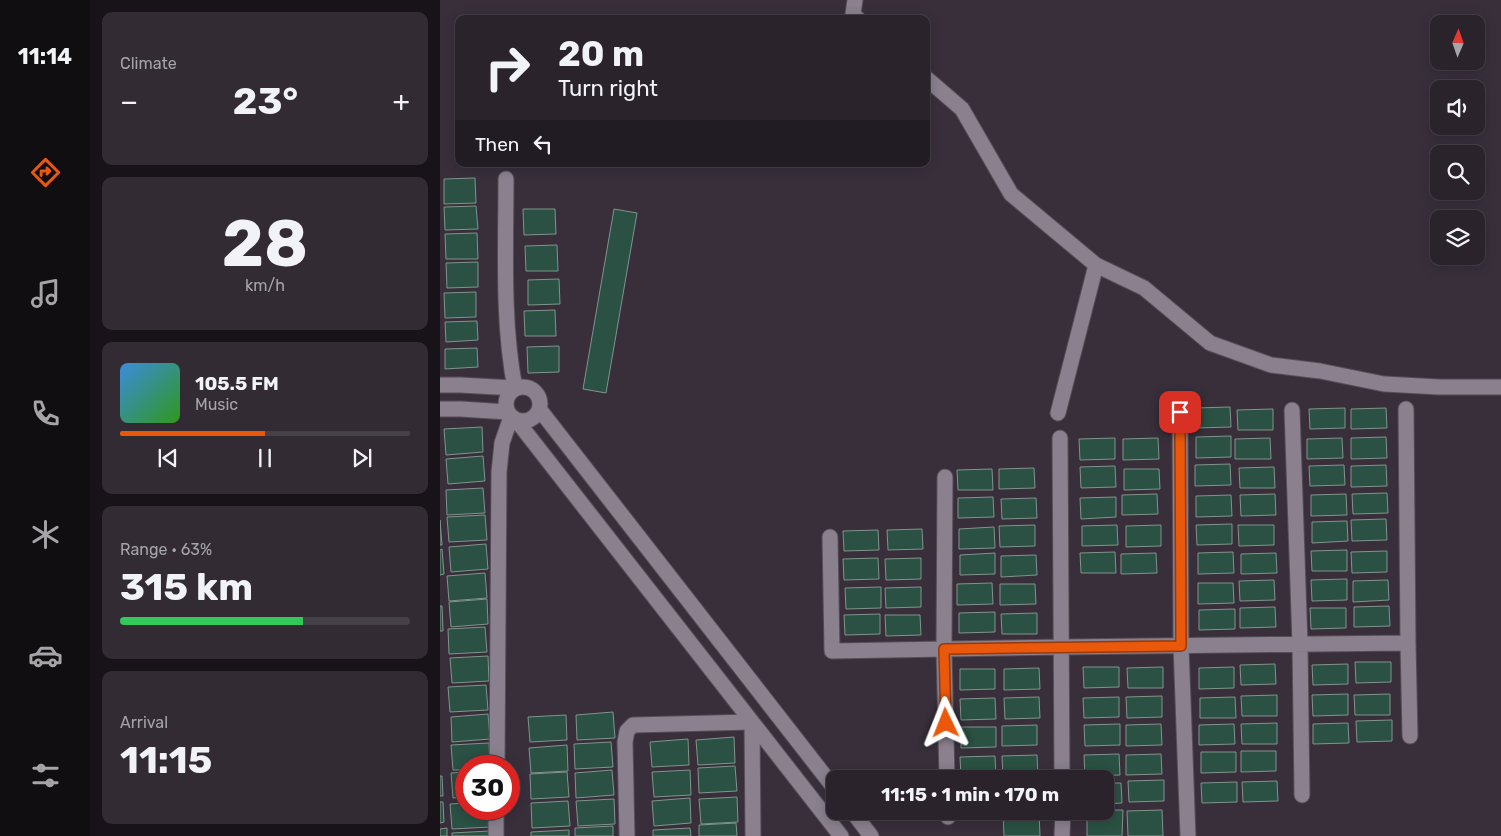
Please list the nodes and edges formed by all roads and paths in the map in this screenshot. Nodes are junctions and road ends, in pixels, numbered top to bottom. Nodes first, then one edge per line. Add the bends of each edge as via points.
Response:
1 (854, 0) edge
2 (854, 15) edge
3 (930, 81) edge
4 (506, 179) dead end
5 (1096, 264) junction
6 (440, 385) edge
7 (1501, 387) edge
8 (515, 388) junction
9 (440, 409) edge
10 (1406, 409) dead end
11 (540, 410) junction
12 (1292, 410) dead end
13 (1180, 412) dead end
14 (1058, 413) dead end
15 (512, 416) junction
16 (1060, 438) dead end
17 (945, 477) dead end
18 (830, 537) dead end
19 (1408, 643) junction
20 (1300, 644) junction
21 (1181, 646) junction
22 (1062, 647) junction
23 (944, 649) junction
24 (752, 722) junction
25 (1410, 736) dead end
26 (497, 755) edge
27 (947, 770) edge
28 (1062, 770) edge
29 (826, 777) edge
30 (1302, 796) dead end
31 (496, 820) edge
32 (859, 820) edge
33 (1062, 820) edge
34 (1063, 835) edge
35 (496, 836) edge
36 (627, 836) edge
37 (753, 836) edge
38 (841, 836) edge
39 (871, 836) edge
40 (1188, 836) edge

1 - 2 street
3 - 5 street via 962,109 1011,194
4 - 8 street via 505,268 510,363
5 - 7 street via 1144,288 1210,343 1271,365 1384,384
5 - 14 street
6 - 8 street
8 - 11 street via 522,386 534,391
8 - 15 street via 509,392 505,405
9 - 15 street
10 - 19 street
11 - 15 street via 531,420 524,422
11 - 29 street
12 - 20 street
13 - 21 street
15 - 24 street
15 - 26 street via 502,442 499,472
16 - 22 street
17 - 23 street
18 - 23 street via 832,651
19 - 20 street
19 - 25 street
20 - 21 street
20 - 30 street
21 - 22 street
21 - 40 street
22 - 23 street
22 - 28 street
23 - 27 street
24 - 36 street via 633,725 627,731 625,742
24 - 37 street
24 - 38 street
31 - 35 street
32 - 39 street
33 - 34 street

